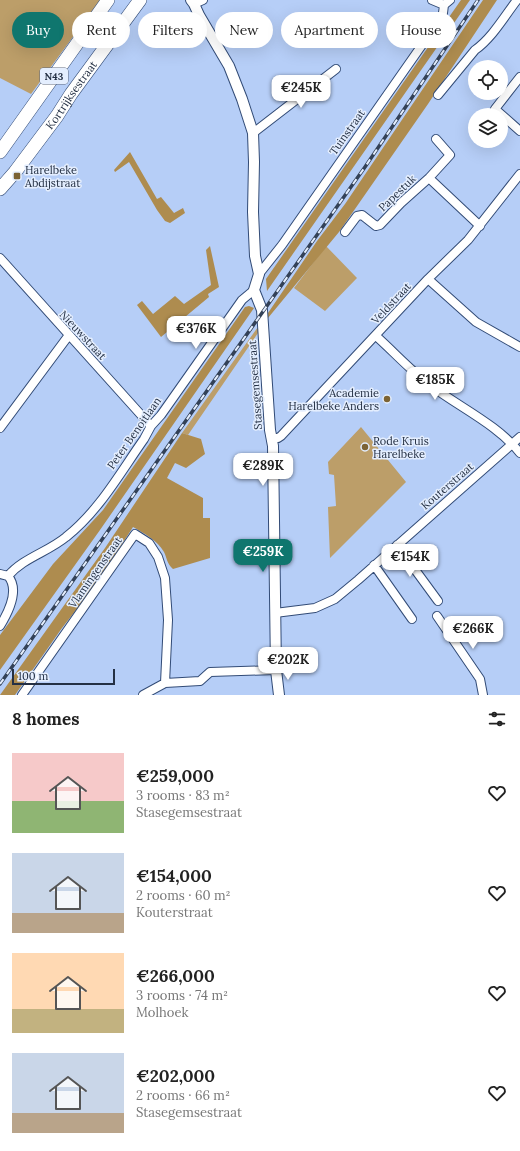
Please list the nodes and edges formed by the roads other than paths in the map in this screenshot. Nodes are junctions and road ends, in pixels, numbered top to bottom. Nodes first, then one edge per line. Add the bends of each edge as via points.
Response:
1 (108, 0) edge
2 (140, 0) edge
3 (432, 0) edge
4 (517, 0) edge
5 (196, 1) edge
6 (447, 2) edge
7 (336, 69) dead end
8 (520, 77) edge
9 (438, 95) dead end
10 (520, 131) edge
11 (253, 133) junction
12 (436, 139) dead end
13 (0, 152) edge
14 (520, 174) edge
15 (429, 178) junction
16 (0, 189) edge
17 (480, 226) junction
18 (345, 232) dead end
19 (0, 258) edge
20 (259, 274) junction
21 (428, 279) junction
22 (254, 290) junction
23 (69, 336) junction
24 (376, 336) junction
25 (520, 347) edge
26 (151, 426) junction
27 (0, 428) edge
28 (520, 437) edge
29 (271, 438) junction
30 (513, 444) junction
31 (520, 453) edge
32 (397, 545) junction
33 (374, 565) junction
34 (4, 575) edge
35 (438, 601) dead end
36 (275, 613) junction
37 (437, 616) dead end
38 (412, 619) dead end
39 (0, 626) edge
40 (276, 670) junction
41 (165, 683) junction
42 (22, 695) edge
43 (143, 695) edge
44 (279, 695) edge
45 (482, 695) edge

1 - 13 main road, N43
2 - 16 main road, Kortrijksestraat / N43 via 57,116
3 - 6 street
4 - 9 street
5 - 11 street via 199,15 229,66
6 - 20 street, Tuinstraat via 436,24 282,245
7 - 11 street
8 - 10 street via 495,109
11 - 20 street via 255,241
12 - 15 street, Papestuk via 450,155
14 - 17 street, Veldstraat
15 - 17 street, Papestuk
15 - 18 street, Papestuk via 380,225 376,226 362,215 357,216
17 - 21 street, Veldstraat
19 - 23 street, Nieuwstraat
20 - 22 street, Peter Benoitlaan
21 - 24 street, Veldstraat
21 - 25 street via 476,322
22 - 26 street, Peter Benoitlaan via 242,300
22 - 29 street, Stasegemsestraat via 262,310
23 - 26 street, Nieuwstraat
23 - 27 street
24 - 29 street, Veldstraat via 281,436
24 - 30 street via 429,385
26 - 34 street, Peter Benoitlaan via 114,482 82,523 58,544
28 - 30 street, Kouterstraat
29 - 36 street, Stasegemsestraat
30 - 31 street
30 - 32 street, Kouterstraat
32 - 33 street, Kouterstraat
32 - 35 street
33 - 36 street, Kouterstraat via 328,602 315,608
33 - 38 street
34 - 39 street via 12,582 12,602
36 - 40 street, Stasegemsestraat
37 - 45 street via 480,679
40 - 41 street via 210,672 200,681
40 - 44 street, Stasegemsestraat
41 - 42 street, Vlamingenstraat via 168,620 165,578 149,543 135,534
41 - 43 street

